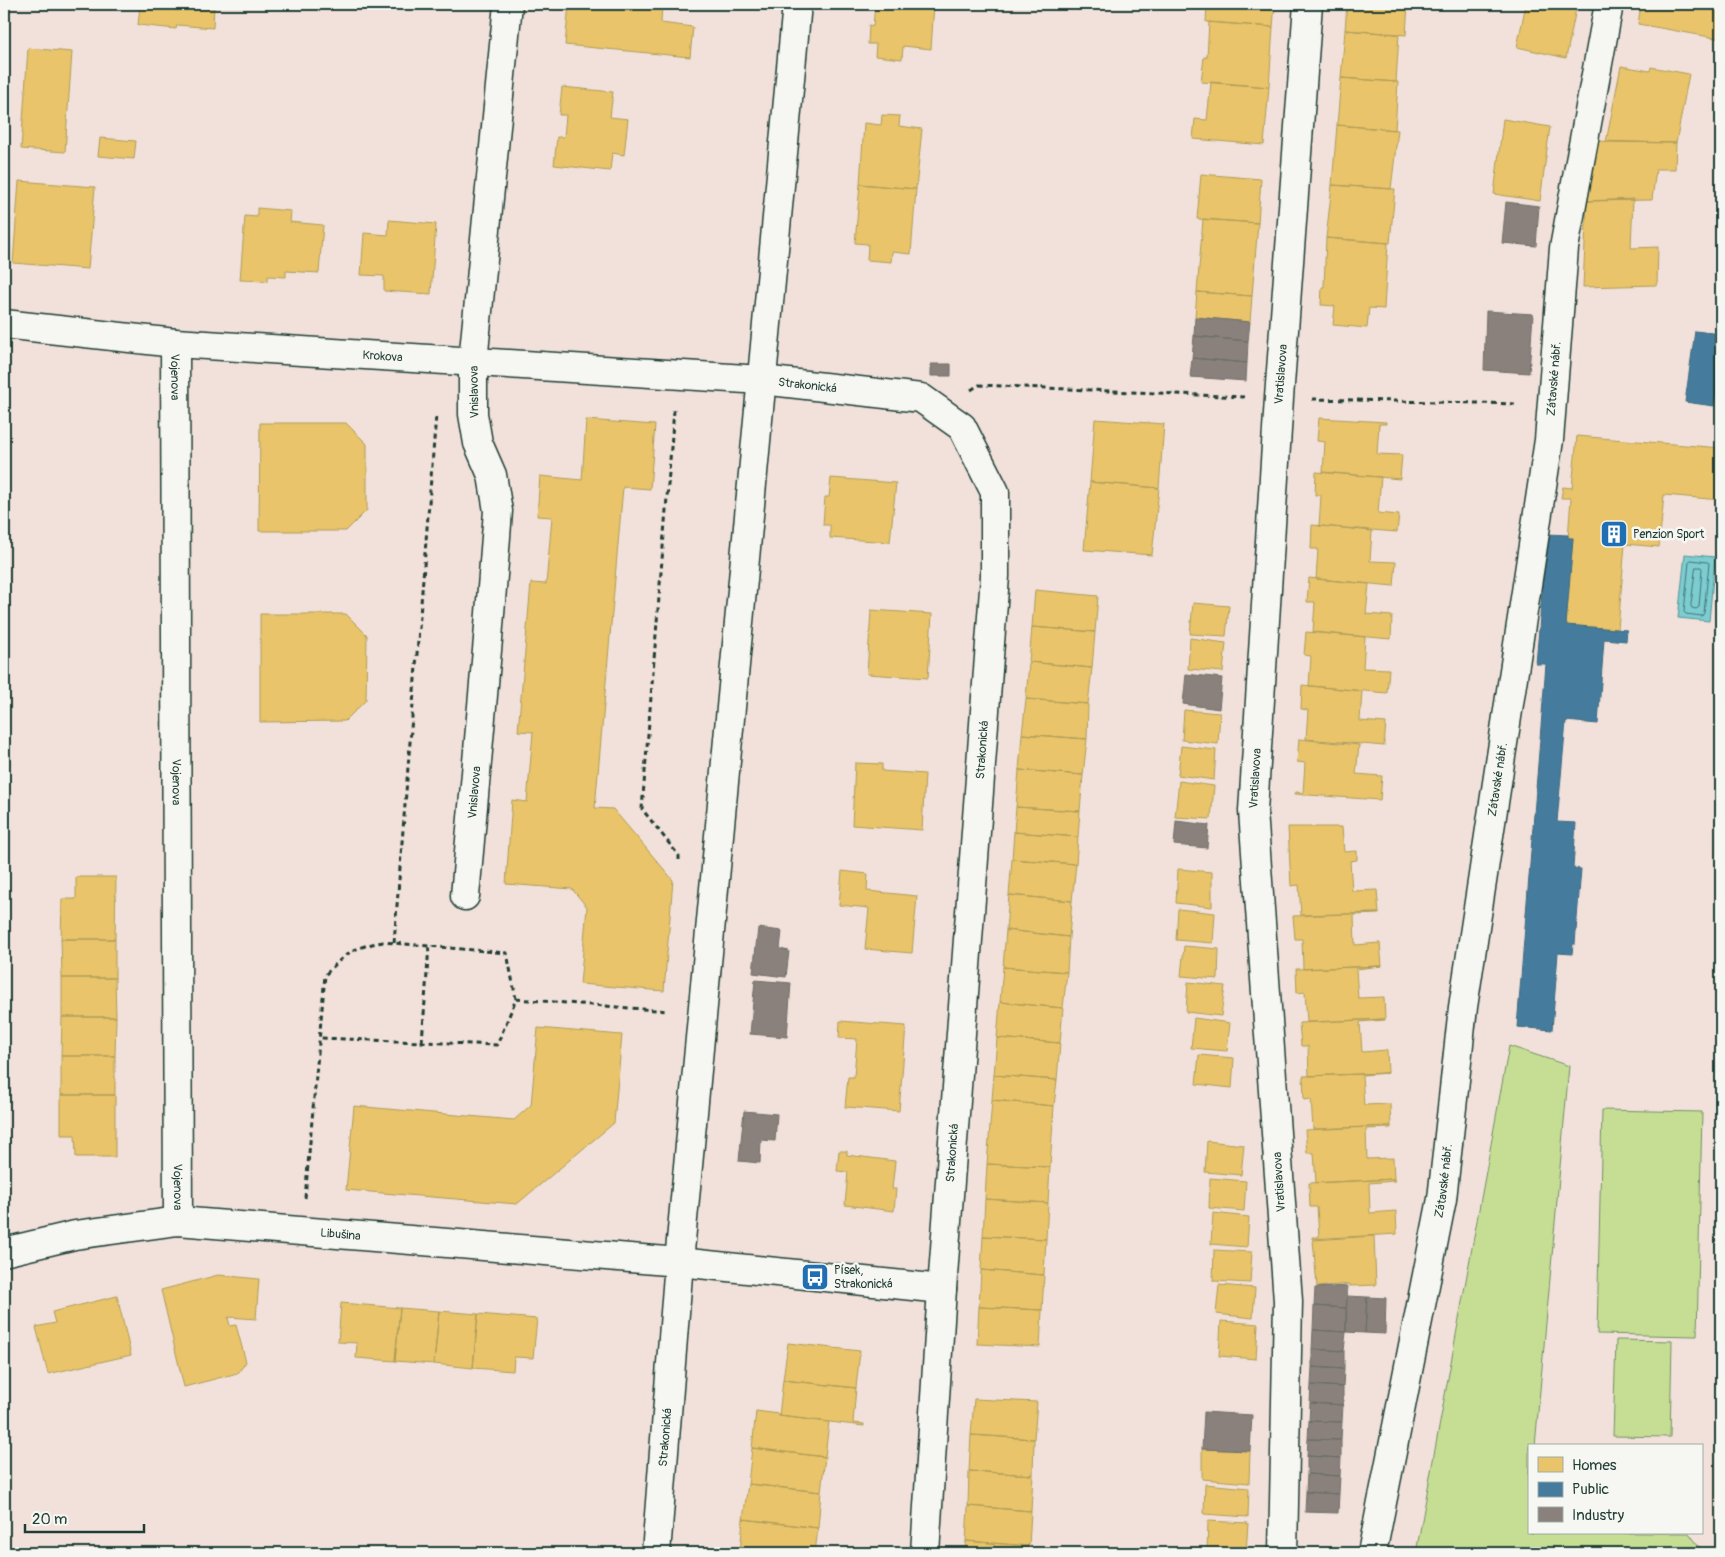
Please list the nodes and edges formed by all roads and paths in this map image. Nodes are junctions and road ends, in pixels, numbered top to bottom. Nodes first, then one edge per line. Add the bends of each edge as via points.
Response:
1 (508, 4) edge
2 (798, 4) edge
3 (1308, 4) edge
4 (1609, 4) edge
5 (4, 324) edge
6 (176, 343) junction
7 (441, 360) junction
8 (473, 362) junction
9 (677, 374) junction
10 (762, 380) junction
11 (1279, 398) junction
12 (1552, 405) junction
13 (935, 408) junction
14 (680, 864) dead end
15 (465, 896) dead end
16 (394, 943) junction
17 (429, 946) junction
18 (516, 999) junction
19 (670, 1001) dead end
20 (320, 1038) junction
21 (422, 1042) junction
22 (178, 1221) junction
23 (302, 1231) junction
24 (4, 1252) edge
25 (679, 1262) junction
26 (942, 1289) junction
27 (656, 1553) edge
28 (925, 1553) edge
29 (1283, 1553) edge
30 (1372, 1553) edge

1 - 8 street, Vnislavova
2 - 10 street, Strakonická
3 - 11 street, Vratislavova
4 - 12 street, Zátavské nábř. via 1564,248
5 - 6 street, Krokova
6 - 7 street, Krokova
6 - 22 street, Vojenova
7 - 8 street, Krokova
7 - 16 path
8 - 9 street, Krokova
8 - 15 street, Vnislavova via 473,414 478,443 492,475 498,511
9 - 10 street, Krokova
9 - 14 path via 642,809 679,856
10 - 13 street, Strakonická via 921,398
10 - 25 street, Strakonická
11 - 12 path
11 - 13 path via 979,385
11 - 29 street, Vratislavova via 1253,811 1288,1301
12 - 30 street, Zátavské nábř. via 1548,450 1463,1007 1442,1199
13 - 26 street, Strakonická via 962,427 995,492 995,576
16 - 17 path
16 - 20 path via 363,946 342,957 325,975
17 - 18 path via 507,953
17 - 21 path
18 - 19 path via 669,1011
18 - 21 path via 497,1045
20 - 21 path
20 - 23 path
22 - 23 street, Libušina
22 - 24 street, Libušina via 74,1235
23 - 25 street, Libušina
25 - 26 street
25 - 27 street, Strakonická
26 - 28 street, Strakonická

